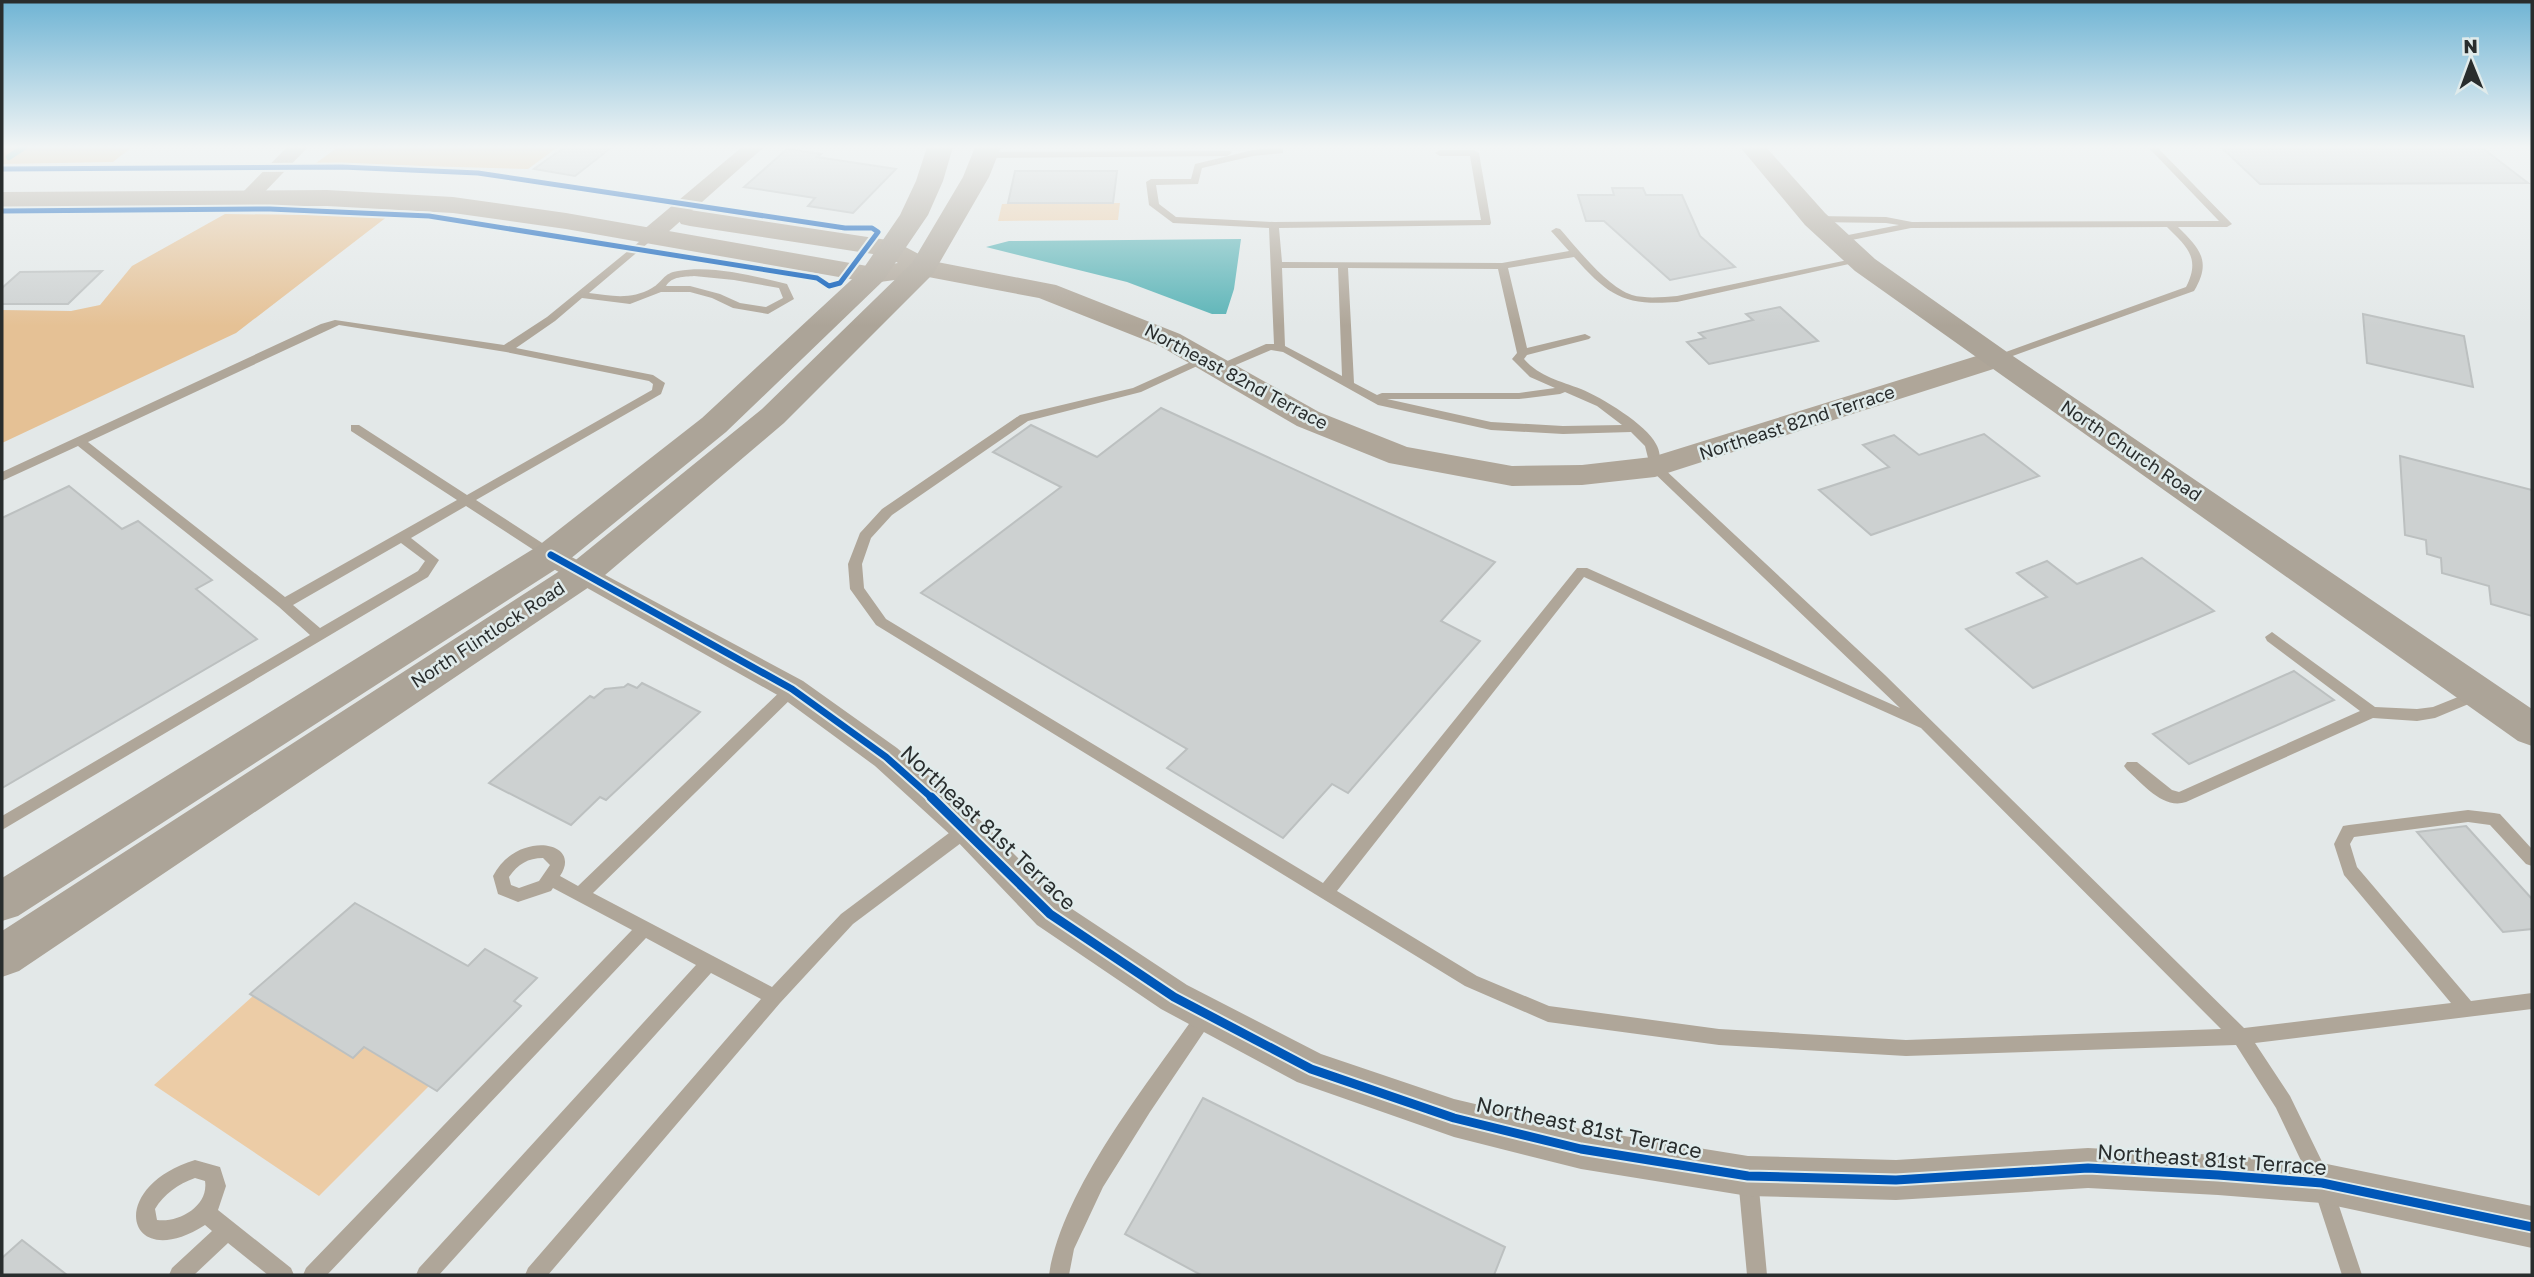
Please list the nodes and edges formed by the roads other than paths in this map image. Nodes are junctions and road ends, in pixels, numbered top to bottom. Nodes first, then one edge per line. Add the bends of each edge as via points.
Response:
1 (463, 207) edge
2 (618, 207) edge
3 (686, 207) edge
4 (918, 207) edge
5 (949, 207) edge
6 (1156, 207) edge
7 (1483, 207) edge
8 (1807, 207) edge
9 (2210, 207) edge
10 (676, 215) junction
11 (2169, 224) junction
12 (1274, 225) junction
13 (1912, 225) junction
14 (1556, 231) dead end
15 (650, 236) junction
16 (1837, 239) junction
17 (1578, 253) junction
18 (896, 264) junction
19 (1277, 265) junction
20 (1343, 266) junction
21 (1502, 266) junction
22 (659, 289) junction
23 (580, 295) junction
24 (1585, 337) dead end
25 (506, 349) junction
26 (1280, 349) junction
27 (1523, 353) junction
28 (1996, 359) junction
29 (1212, 363) junction
30 (1348, 384) junction
31 (1567, 390) junction
32 (1370, 396) junction
33 (355, 428) dead end
34 (1633, 428) junction
35 (79, 442) junction
36 (1655, 467) junction
37 (2, 477) edge
38 (466, 500) junction
39 (401, 537) junction
40 (551, 555) junction
41 (585, 572) junction
42 (284, 604) junction
43 (320, 636) junction
44 (2272, 637) dead end
45 (792, 688) junction
46 (2480, 694) junction
47 (2372, 712) junction
48 (1928, 727) junction
49 (2532, 730) edge
50 (2132, 766) dead end
51 (2, 824) edge
52 (967, 829) junction
53 (2532, 859) edge
54 (552, 880) dead end
55 (1325, 893) junction
56 (580, 895) junction
57 (2, 902) edge
58 (644, 929) junction
59 (2, 956) edge
60 (709, 963) junction
61 (774, 997) junction
62 (2532, 1001) edge
63 (2467, 1009) junction
64 (1206, 1014) junction
65 (2241, 1037) junction
66 (1748, 1177) junction
67 (2322, 1183) junction
68 (204, 1212) dead end
69 (2532, 1227) edge
70 (227, 1231) junction
71 (179, 1275) edge
72 (284, 1275) edge
73 (313, 1275) edge
74 (426, 1275) edge
75 (535, 1275) edge
76 (1059, 1275) edge
77 (1757, 1275) edge
78 (2352, 1275) edge

1 - 15 street, Northeast 82nd Terrace
2 - 10 street, Northeast 82nd Terrace
3 - 10 street
4 - 18 main road, North Flintlock Road
5 - 18 main road, North Flintlock Road
6 - 12 lane via 1173,220
7 - 12 lane via 1486,223
8 - 16 main road, North Church Road
9 - 11 lane via 2227,224
10 - 15 street
10 - 18 street, Northeast 82nd Terrace
11 - 13 lane
11 - 28 lane via 2192,246 2200,261 2190,289
12 - 19 lane
13 - 16 lane
13 - 16 lane via 1886,220
14 - 17 lane
15 - 18 street, Northeast 82nd Terrace
15 - 23 lane
16 - 17 lane via 1677,299 1630,298 1616,292
16 - 28 main road, North Church Road
17 - 21 lane
18 - 29 street, Northeast 82nd Terrace via 1046,291 1121,318
18 - 40 main road, North Flintlock Road via 714,425
18 - 41 main road, North Flintlock Road via 773,416
19 - 20 lane
19 - 26 lane
20 - 21 lane
20 - 30 lane
21 - 27 lane
22 - 22 lane via 690,289 737,306 768,311 789,299 783,286 686,270 668,274
22 - 23 lane via 630,301
23 - 25 lane
24 - 27 lane
25 - 35 lane via 339,322
25 - 38 lane via 653,377 659,383 657,391
26 - 29 lane via 1270,346
26 - 30 lane
27 - 31 lane via 1518,359 1526,370
28 - 36 street, Northeast 82nd Terrace
28 - 46 main road, North Church Road
29 - 36 street, Northeast 82nd Terrace via 1308,419 1400,456 1512,476
29 - 55 lane via 1137,390 1024,418 887,512 865,536 855,564 857,589 881,622
30 - 32 lane
31 - 32 lane via 1519,396
31 - 34 lane via 1613,410
32 - 34 lane via 1491,426
33 - 38 lane
34 - 36 lane via 1651,445
35 - 37 lane
35 - 42 lane
36 - 48 lane
38 - 39 lane
38 - 40 lane
39 - 42 lane
39 - 43 lane via 432,559 429,567
40 - 41 street, Northeast 81st Terrace
40 - 57 main road, North Flintlock Road
41 - 45 street, Northeast 81st Terrace
41 - 59 main road, North Flintlock Road
42 - 43 lane
43 - 51 lane
44 - 47 lane
45 - 52 street, Northeast 81st Terrace via 886,757
45 - 56 lane
46 - 47 lane via 2417,715
46 - 49 main road, North Church Road
47 - 50 lane via 2180,798 2168,796
48 - 55 lane via 1582,571
48 - 65 lane
52 - 61 lane via 847,919
52 - 64 street, Northeast 81st Terrace via 1050,914
53 - 63 lane via 2494,819 2468,816 2348,831 2342,844 2350,870
54 - 56 lane
55 - 65 lane via 1471,981 1548,1014 1718,1037 1906,1048
56 - 58 lane
58 - 60 lane
58 - 73 lane
60 - 61 lane
60 - 74 lane
61 - 75 lane
62 - 63 lane
63 - 65 lane
64 - 66 street, Northeast 81st Terrace via 1311,1069 1454,1118 1581,1149
64 - 76 lane via 1074,1217 1059,1257
65 - 67 lane via 2283,1102
66 - 67 street, Northeast 81st Terrace via 1896,1180 2088,1168
66 - 77 lane
67 - 69 street, Northeast 81st Terrace
67 - 78 lane
68 - 70 lane
70 - 71 lane
70 - 72 lane

